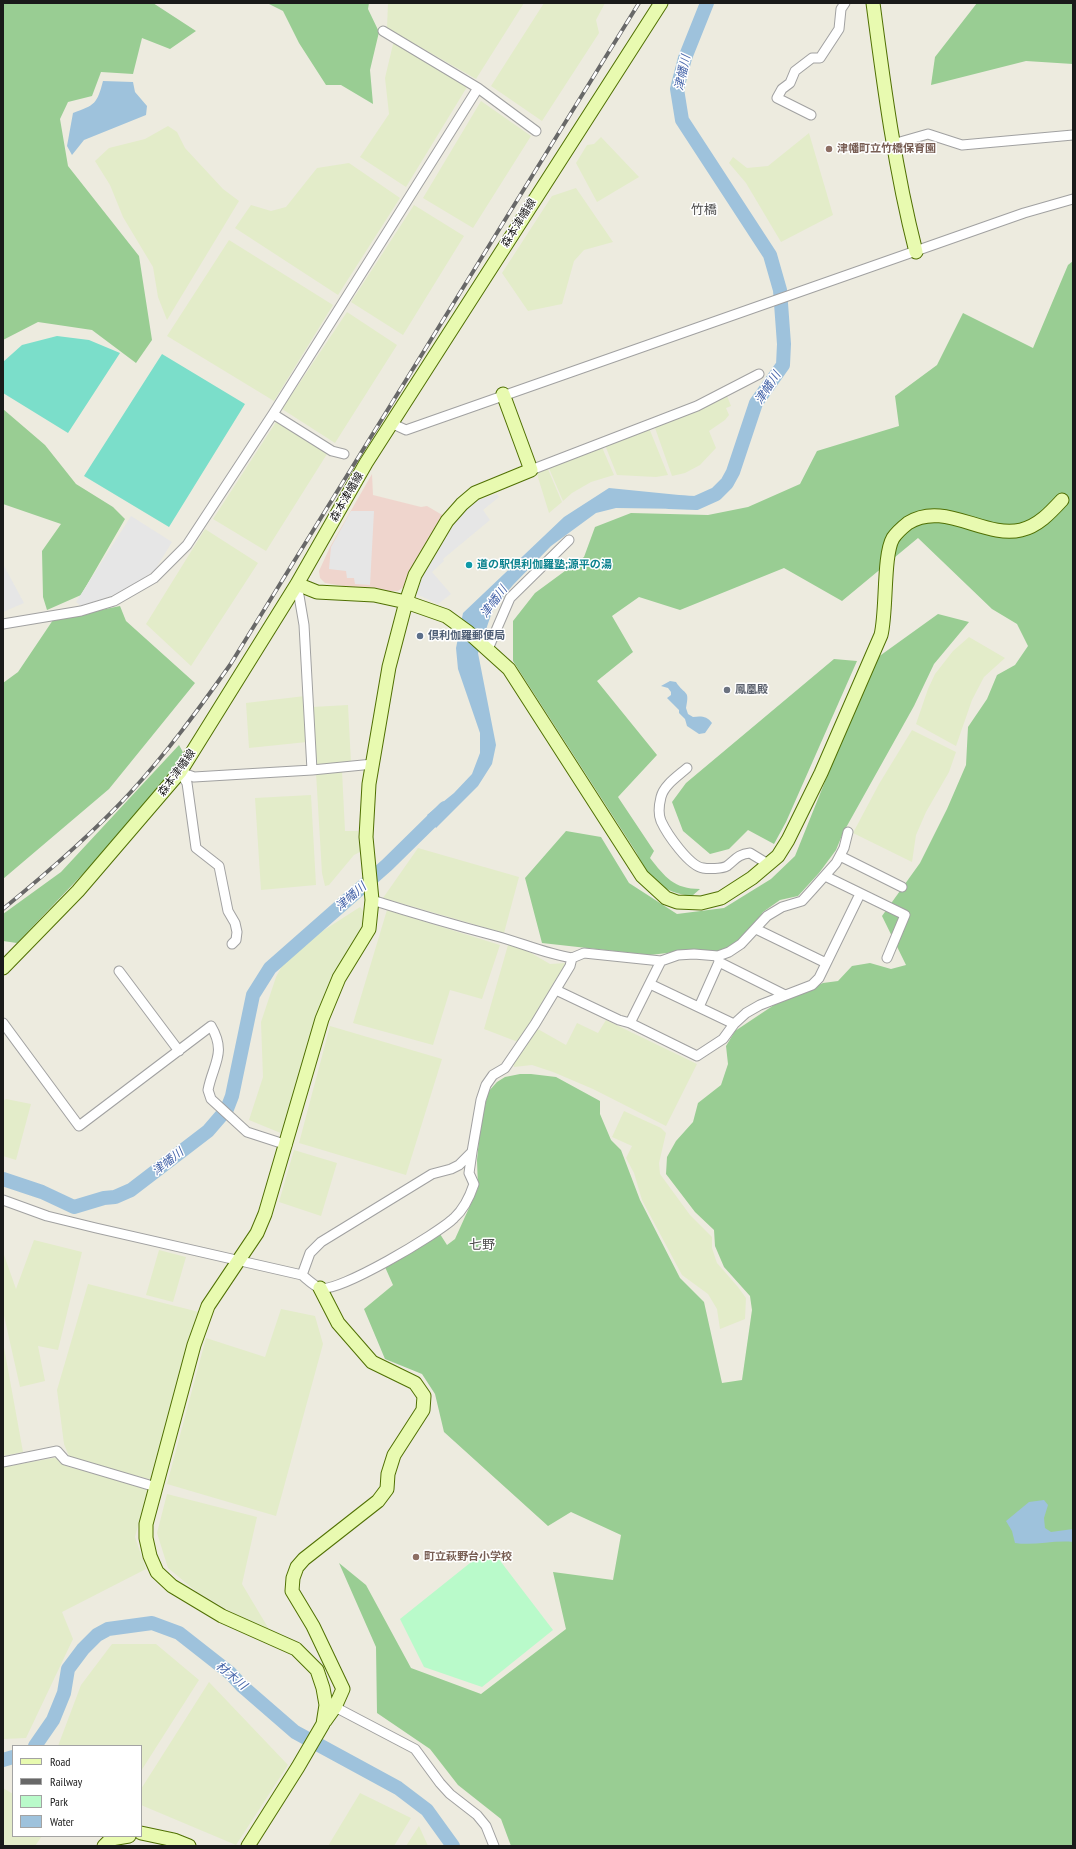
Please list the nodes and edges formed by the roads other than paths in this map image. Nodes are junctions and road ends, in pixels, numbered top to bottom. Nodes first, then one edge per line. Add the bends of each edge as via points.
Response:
1 (661, 3) edge
2 (873, 3) edge
3 (840, 5) edge
4 (383, 31) dead end
5 (478, 88) junction
6 (811, 115) dead end
7 (536, 131) dead end
8 (1073, 135) edge
9 (893, 144) junction
10 (1073, 199) edge
11 (916, 252) junction
12 (759, 374) dead end
13 (502, 394) junction
14 (273, 414) junction
15 (393, 424) junction
16 (344, 454) dead end
17 (531, 470) junction
18 (1062, 500) dead end
19 (569, 540) dead end
20 (298, 584) junction
21 (406, 602) junction
22 (3, 624) edge
23 (488, 649) junction
24 (373, 764) junction
25 (687, 768) dead end
26 (312, 770) junction
27 (180, 772) junction
28 (848, 832) dead end
29 (840, 856) junction
30 (768, 864) junction
31 (824, 876) junction
32 (902, 887) dead end
33 (860, 894) junction
34 (372, 900) junction
35 (756, 929) junction
36 (232, 944) dead end
37 (572, 958) junction
38 (887, 958) dead end
39 (718, 959) junction
40 (661, 961) junction
41 (826, 963) junction
42 (3, 968) edge
43 (119, 971) dead end
44 (650, 984) junction
45 (556, 990) junction
46 (785, 995) junction
47 (699, 1007) junction
48 (3, 1023) edge
49 (630, 1023) junction
50 (734, 1024) junction
51 (179, 1051) junction
52 (287, 1145) junction
53 (472, 1152) junction
54 (3, 1200) edge
55 (237, 1261) junction
56 (302, 1275) junction
57 (320, 1288) junction
58 (3, 1462) edge
59 (156, 1487) junction
60 (335, 1707) junction
61 (323, 1724) junction
62 (142, 1834) edge
63 (126, 1837) edge
64 (112, 1844) edge
65 (189, 1846) edge
66 (248, 1846) edge
67 (494, 1846) edge

1 - 15 street, 森本津幡線
2 - 9 street
3 - 6 street via 839,28 820,58 812,58 795,71 790,83 782,89 777,98
4 - 5 street
5 - 7 street
5 - 14 street
8 - 9 street via 962,145 928,134
9 - 11 street via 902,196
10 - 11 street via 1024,213
11 - 13 street
12 - 17 street via 697,406
13 - 15 street via 406,430
13 - 17 street
14 - 16 street via 332,451
14 - 22 street via 188,545 154,578 114,601 81,611
15 - 20 street, 森本津幡線 via 366,463
17 - 21 street via 475,494 462,504 447,521 415,575
18 - 30 street via 1034,526 1020,530 1007,531 941,516 926,516 907,524 893,538 889,553 885,620 875,652 788,840 778,856
19 - 23 street via 510,598
20 - 21 street via 316,592 374,595
20 - 26 street via 304,625
20 - 27 street, 森本津幡線
21 - 23 street via 446,616
21 - 24 street via 389,668
23 - 30 street via 509,669 638,869 666,898 677,902 701,903 721,898
24 - 26 street
24 - 34 street via 369,784 366,836
25 - 30 street via 665,788 659,810 661,821 690,862 696,867 725,867 738,856 750,853
26 - 27 street via 194,777
27 - 36 street via 187,783 196,848 219,866 228,911 236,923 236,940
27 - 42 street, 森本津幡線 via 78,891
28 - 29 street
29 - 31 street
29 - 32 street
31 - 33 street
31 - 35 street via 802,901 766,916
33 - 38 street via 905,915
33 - 41 street
34 - 37 street via 460,928 497,936 548,954
34 - 52 street via 370,929 339,978 322,1019
35 - 39 street via 741,944
35 - 41 street
37 - 40 street via 584,953
37 - 45 street
39 - 40 street via 694,954 678,955
39 - 46 street
39 - 47 street
40 - 44 street
41 - 46 street via 819,978 812,985
43 - 51 street
44 - 47 street
44 - 49 street
45 - 49 street
45 - 53 street via 505,1068 486,1085
46 - 50 street via 760,1005
47 - 50 street
48 - 51 street via 79,1126
49 - 50 street via 697,1056 723,1039
51 - 52 street via 210,1026 219,1049 218,1063 208,1090 211,1099 253,1135
52 - 55 street via 257,1233
53 - 56 street via 455,1167 432,1174 321,1242 310,1253
53 - 57 street via 469,1173 474,1184 472,1191 455,1217 441,1230 356,1278 331,1288
54 - 55 street via 47,1216
55 - 56 street
55 - 59 street via 208,1306 194,1345
56 - 57 street
57 - 60 street via 338,1323 372,1362 415,1383 424,1396 424,1410 394,1455 388,1474 388,1489 378,1501 304,1559 297,1567 293,1578 292,1591 313,1626 343,1689
58 - 59 street via 57,1451 65,1460
59 - 61 street via 146,1524 146,1538 157,1572 172,1586 222,1616 296,1649 317,1670 324,1688 326,1705
60 - 61 street
60 - 67 street via 415,1749 450,1794 477,1815 486,1826
61 - 66 street
62 - 65 street via 174,1840
63 - 64 street

